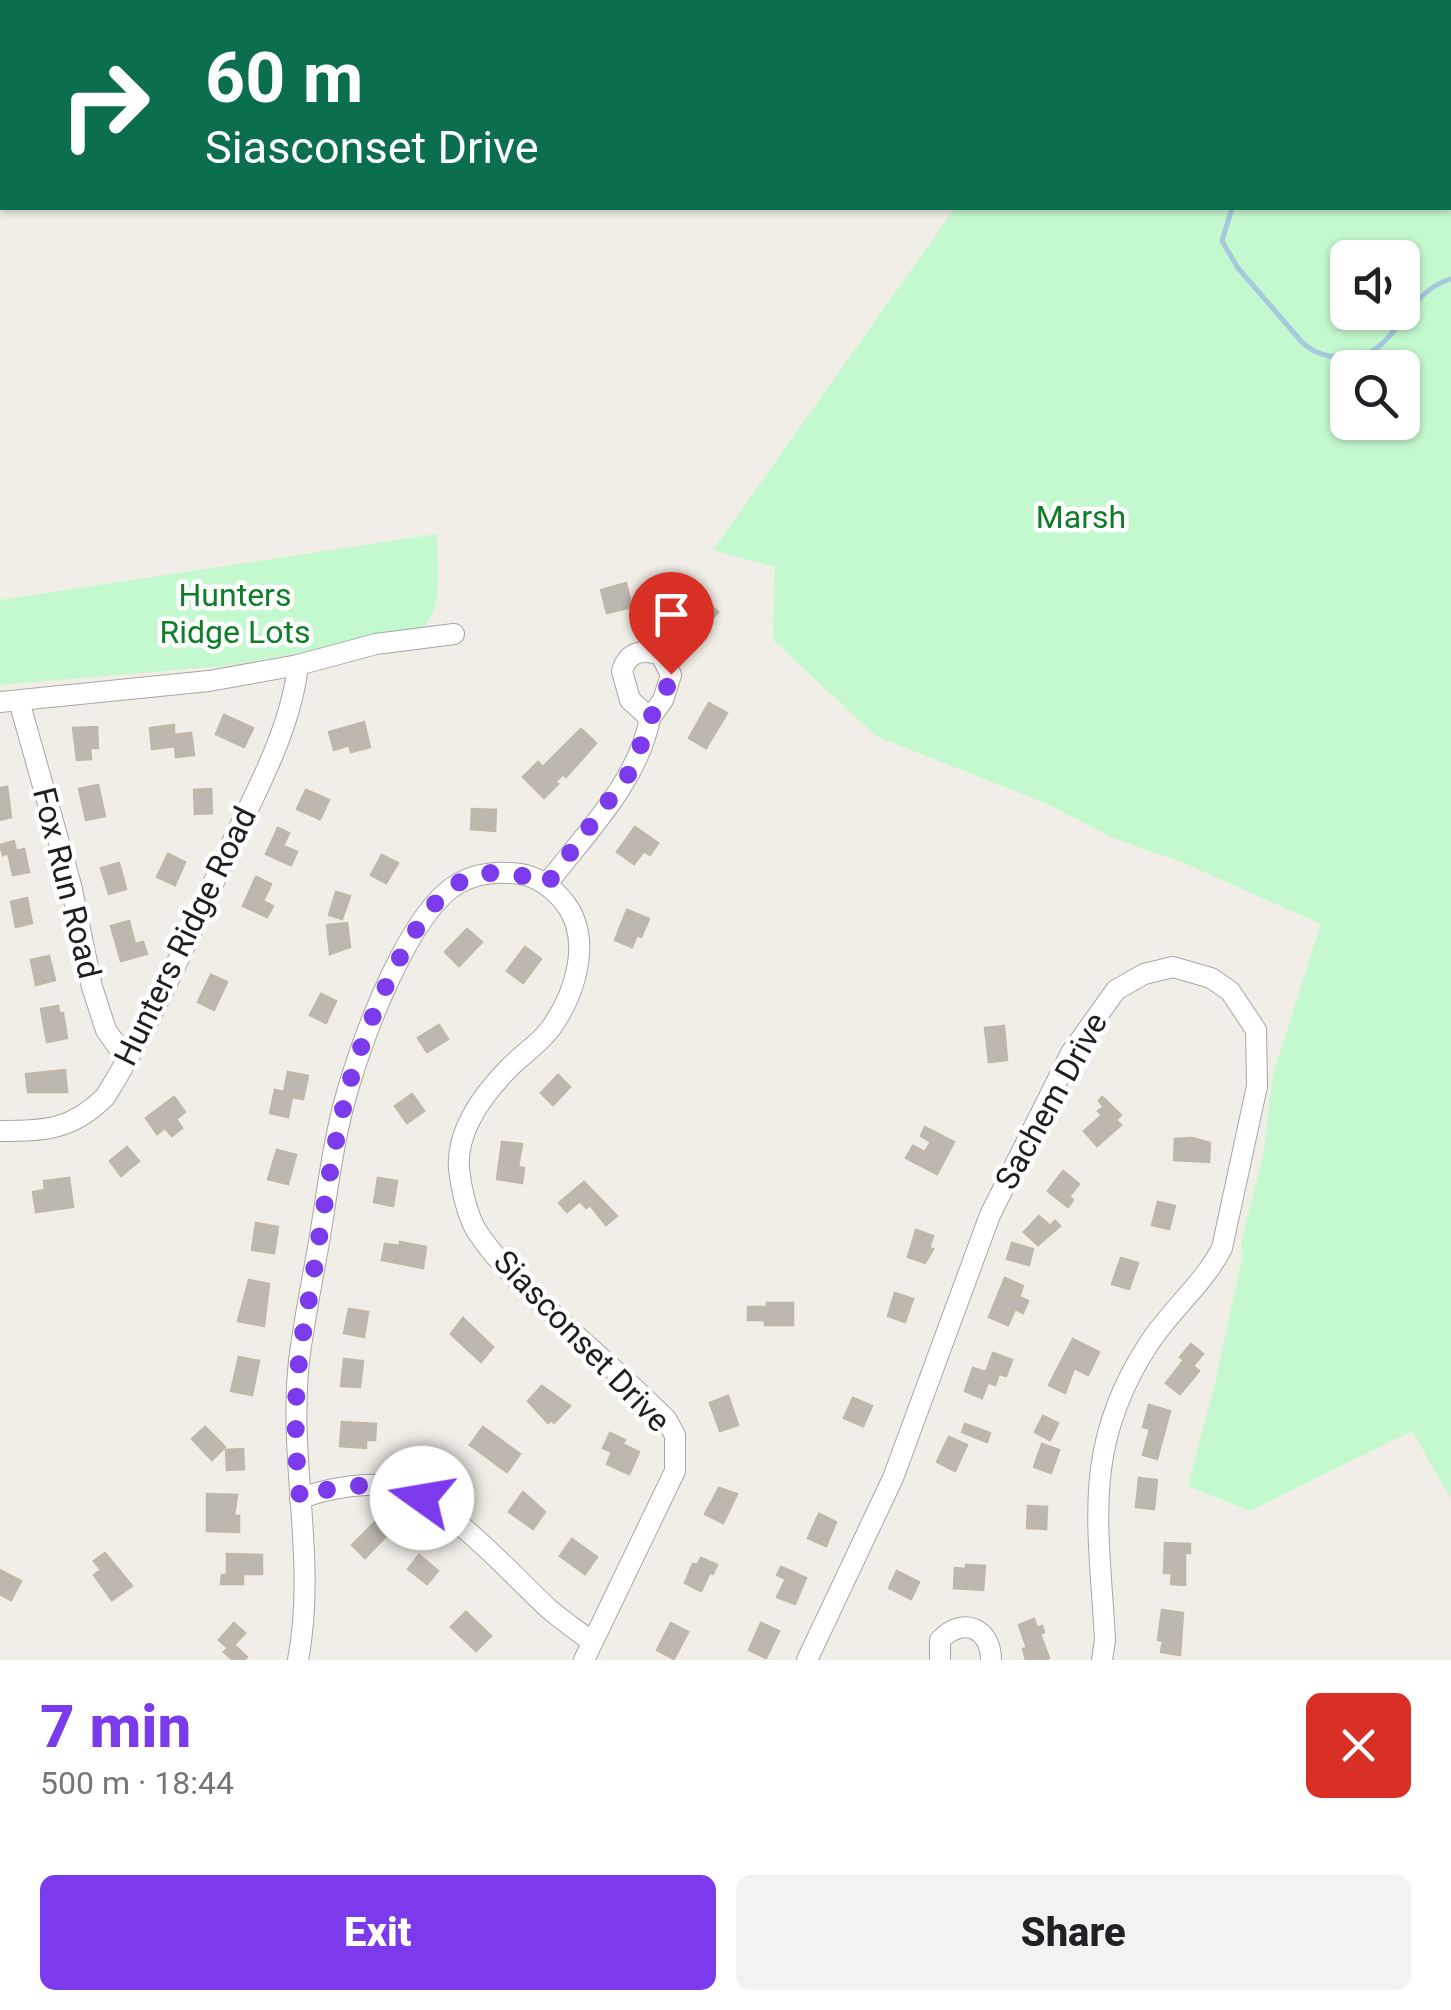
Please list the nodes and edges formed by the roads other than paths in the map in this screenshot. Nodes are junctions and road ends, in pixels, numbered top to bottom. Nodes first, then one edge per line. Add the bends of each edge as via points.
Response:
1 (454, 634) dead end
2 (298, 665) junction
3 (10, 702) edge
4 (650, 718) dead end
5 (547, 884) junction
6 (128, 1060) junction
7 (0, 1131) edge
8 (300, 1498) junction
9 (588, 1651) edge
10 (298, 1660) edge
11 (807, 1660) edge
12 (940, 1660) edge
13 (991, 1660) edge
14 (1102, 1660) edge

1 - 2 street via 376,644
2 - 3 street
2 - 6 street, Hunters Ridge Road via 282,731
3 - 6 street, Fox Run Road via 72,886 106,1030
4 - 5 street via 633,768
5 - 8 street via 500,871 446,892 416,928 372,1020 344,1108 299,1362
5 - 9 street, Siasconset Drive via 578,930 577,973 549,1031 476,1110 459,1168 474,1227 510,1274 673,1427 676,1470
6 - 7 street, Hunters Ridge Road via 88,1114 50,1128
8 - 9 street via 338,1487 395,1486 422,1498 554,1612
8 - 10 street via 306,1547
11 - 14 street, Sachem Drive via 893,1478 990,1214 1071,1053 1116,990 1173,967 1210,978 1246,1010 1256,1030 1258,1086 1222,1248 1146,1347 1110,1417 1096,1507
12 - 13 street via 940,1640 964,1627 989,1642

